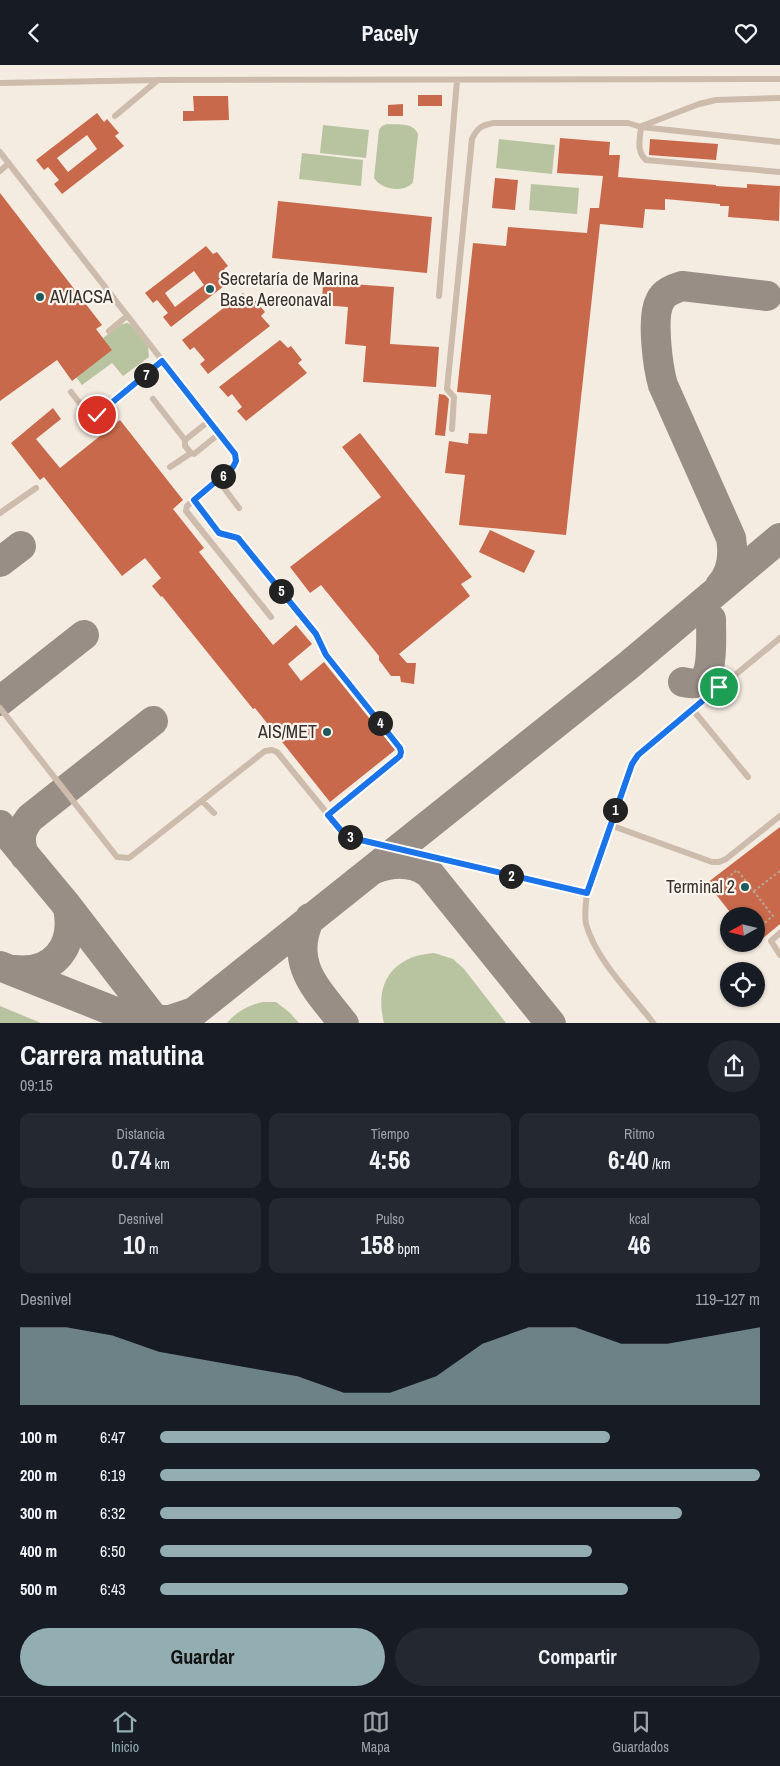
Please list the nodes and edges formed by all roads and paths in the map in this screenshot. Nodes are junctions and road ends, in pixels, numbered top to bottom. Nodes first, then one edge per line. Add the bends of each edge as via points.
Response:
1 (780, 79) edge
2 (456, 80) junction
3 (158, 81) junction
4 (0, 83) edge
5 (780, 98) edge
6 (115, 116) dead end
7 (641, 127) junction
8 (780, 142) edge
9 (0, 152) edge
10 (9, 163) junction
11 (0, 171) edge
12 (780, 172) edge
13 (439, 296) dead end
14 (127, 316) junction
15 (109, 331) dead end
16 (162, 361) junction
17 (72, 392) dead end
18 (153, 399) dead end
19 (209, 421) junction
20 (452, 429) dead end
21 (219, 434) junction
22 (185, 440) junction
23 (191, 453) junction
24 (170, 467) dead end
25 (218, 480) junction
26 (36, 488) dead end
27 (194, 500) junction
28 (239, 508) dead end
29 (0, 513) edge
30 (271, 617) dead end
31 (780, 638) edge
32 (0, 708) edge
33 (693, 710) junction
34 (748, 777) dead end
35 (202, 801) junction
36 (214, 813) dead end
37 (328, 815) junction
38 (780, 816) edge
39 (610, 825) junction
40 (780, 871) edge
41 (715, 888) dead end
42 (754, 892) junction
43 (587, 893) junction
44 (766, 928) dead end
45 (780, 933) edge
46 (780, 955) edge
47 (654, 1023) edge

1 - 2 lane
2 - 3 lane
2 - 13 lane
3 - 4 lane
3 - 6 lane
5 - 7 lane via 716,100
7 - 8 lane
7 - 12 lane via 639,150 646,161
7 - 20 lane via 610,122 494,123 476,130 472,139 450,352 448,389 454,397
9 - 10 lane
10 - 11 lane
10 - 14 lane
14 - 15 lane
14 - 16 lane
16 - 17 lane via 97,415 90,415
16 - 19 lane
18 - 22 lane
19 - 21 lane
19 - 22 lane
21 - 23 lane via 197,453
21 - 25 lane via 235,454 236,461
22 - 23 lane
23 - 24 lane
25 - 27 lane
25 - 28 lane
26 - 29 lane
27 - 30 lane via 186,511
27 - 37 lane via 219,533 238,538 316,634 326,655 400,748 400,756
31 - 33 lane
32 - 35 lane via 117,857 130,858
33 - 34 lane
33 - 39 lane via 638,755
35 - 36 lane
35 - 37 lane via 265,751 272,750
37 - 43 lane via 344,834 352,838
38 - 39 lane via 719,862
39 - 43 lane
40 - 42 path
41 - 42 path via 737,870
42 - 44 path via 773,916 763,924
43 - 47 lane via 586,924 597,949
45 - 46 lane via 771,941

